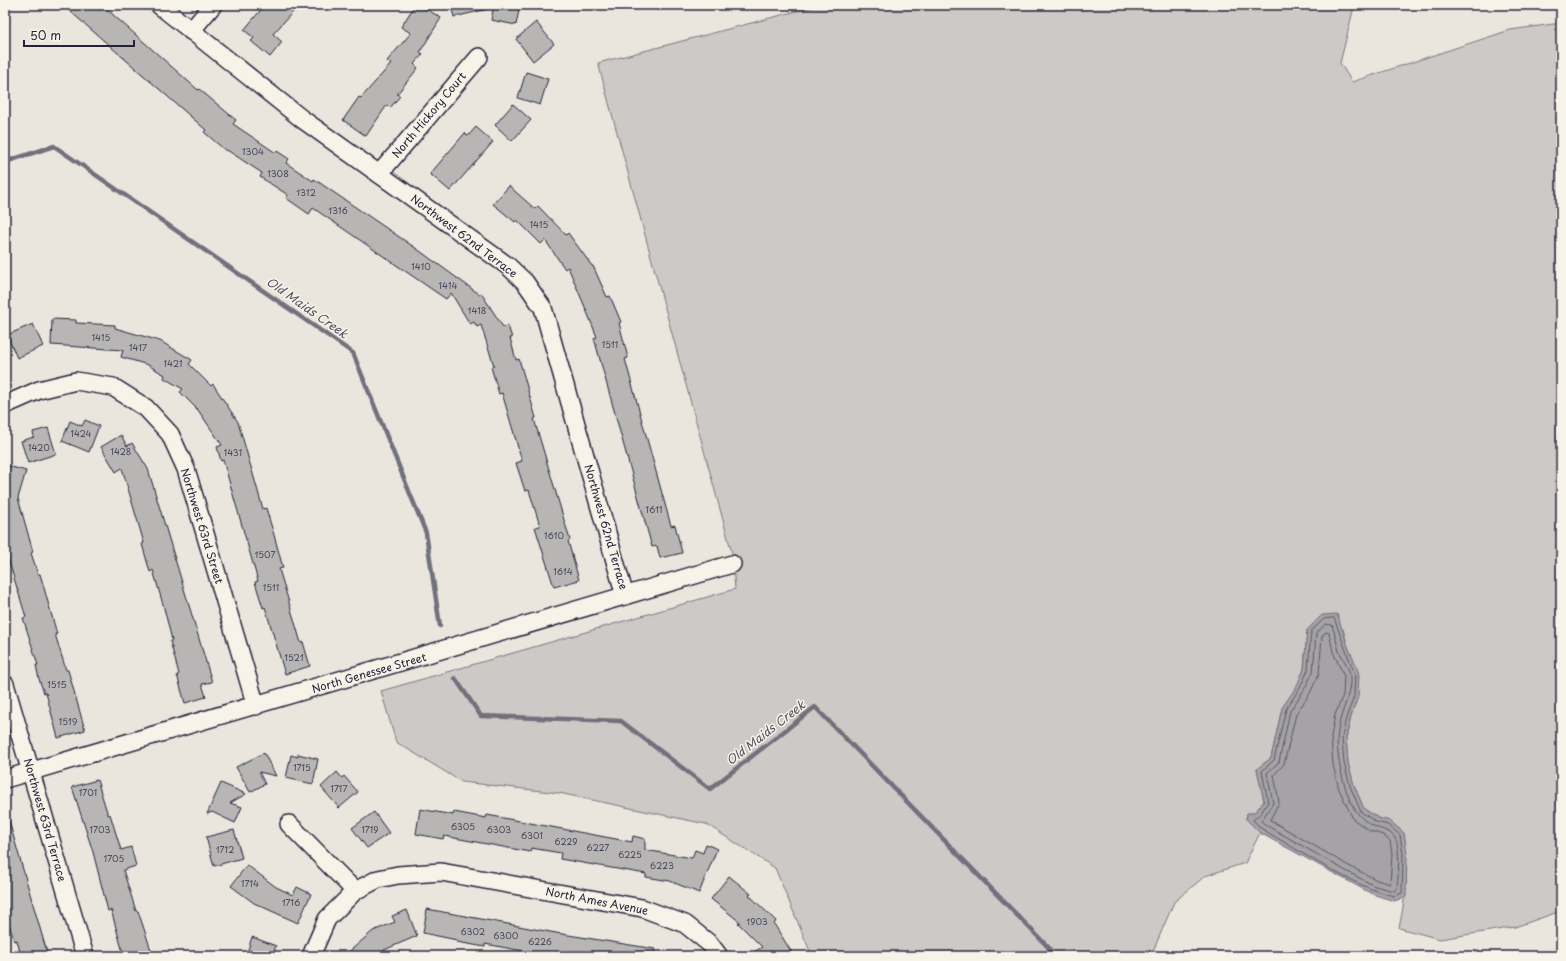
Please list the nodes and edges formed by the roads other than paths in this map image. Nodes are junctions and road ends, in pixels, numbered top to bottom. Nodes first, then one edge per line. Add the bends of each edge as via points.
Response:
1 (159, 5) edge
2 (213, 5) edge
3 (191, 31) junction
4 (479, 57) dead end
5 (379, 174) junction
6 (5, 405) edge
7 (732, 564) dead end
8 (625, 596) junction
9 (5, 684) edge
10 (256, 706) junction
11 (32, 773) junction
12 (5, 779) edge
13 (288, 824) dead end
14 (355, 891) junction
15 (86, 956) edge
16 (311, 956) edge
17 (719, 956) edge

1 - 3 street, Northwest 62nd Terrace
2 - 3 street
3 - 5 street, Northwest 62nd Terrace via 302,119
4 - 5 street, North Hickory Court
5 - 8 street, Northwest 62nd Terrace via 508,266 525,282 544,308
6 - 10 street, Northwest 63rd Street via 39,390 76,381 113,387 146,408 170,434 186,469
7 - 8 street, North Genessee Street
8 - 10 street, North Genessee Street
9 - 11 street, Northwest 63rd Terrace
10 - 11 street, North Genessee Street
11 - 12 street, North Genessee Street
11 - 15 street, Northwest 63rd Terrace
13 - 14 street
14 - 16 street via 327,919
14 - 17 street, North Ames Avenue via 378,879 398,875 440,872 486,880 642,908 685,924 710,944

